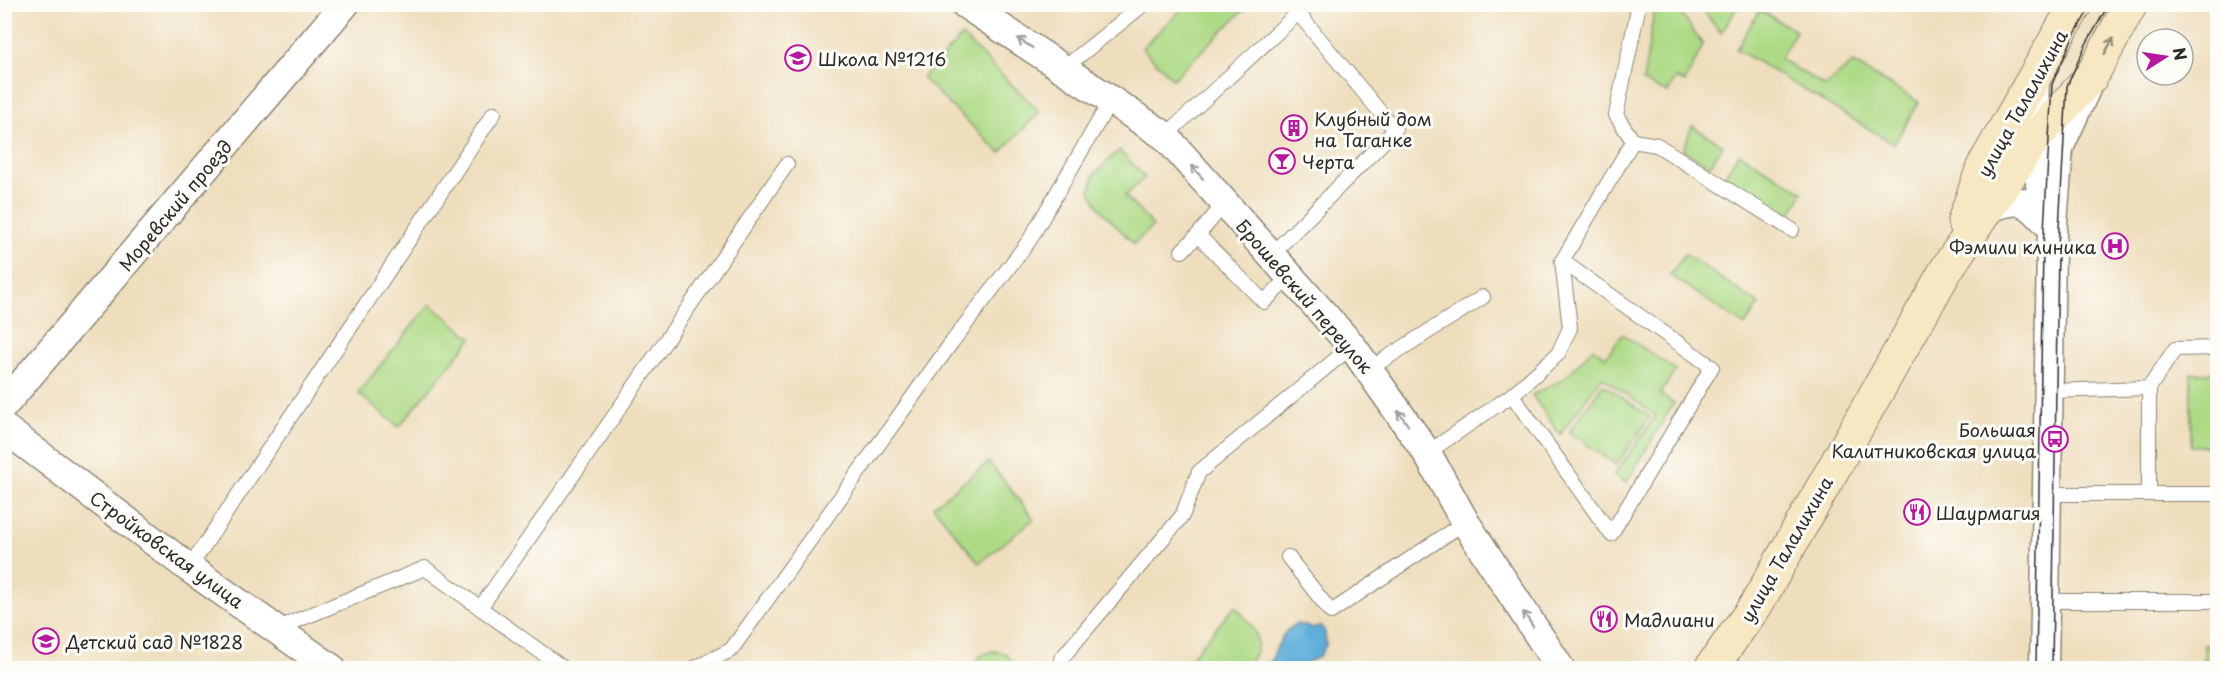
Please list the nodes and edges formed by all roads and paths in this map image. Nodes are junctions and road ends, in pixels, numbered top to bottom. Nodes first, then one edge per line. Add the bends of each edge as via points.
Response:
1 (345, 4) edge
2 (964, 4) edge
3 (1144, 4) edge
4 (1639, 4) edge
5 (2076, 4) edge
6 (2131, 4) edge
7 (1064, 68) junction
8 (2035, 77) junction
9 (2091, 77) junction
10 (1111, 100) junction
11 (494, 113) dead end
12 (1164, 136) junction
13 (1633, 141) junction
14 (2031, 151) junction
15 (1991, 154) junction
16 (787, 164) dead end
17 (2057, 181) junction
18 (1225, 204) junction
19 (1987, 208) junction
20 (1792, 230) dead end
21 (1198, 235) junction
22 (2048, 235) junction
23 (1182, 251) dead end
24 (1271, 255) junction
25 (1562, 261) junction
26 (1946, 270) junction
27 (1290, 276) junction
28 (1483, 297) dead end
29 (1352, 346) junction
30 (2217, 348) edge
31 (1369, 369) junction
32 (2149, 388) junction
33 (2047, 391) junction
34 (1512, 395) junction
35 (4, 405) edge
36 (4, 428) edge
37 (1427, 453) junction
38 (2046, 494) junction
39 (2149, 494) junction
40 (2217, 494) edge
41 (1465, 522) junction
42 (1288, 557) dead end
43 (189, 568) junction
44 (2045, 601) junction
45 (2217, 601) edge
46 (480, 608) junction
47 (276, 630) junction
48 (331, 669) edge
49 (563, 669) edge
50 (695, 669) edge
51 (1062, 669) edge
52 (1560, 669) edge
53 (1711, 669) edge
54 (2044, 669) edge

1 - 35 street, Моревский проезд
7 -> 2 street, Брошевский переулок
3 - 7 lane
4 - 13 lane via 1616,115
5 - 8 street, улица Талалихина
9 -> 6 street, улица Талалихина
7 - 10 street, Брошевский переулок
8 - 14 street
8 - 15 street, улица Талалихина
9 - 14 street, улица Талалихина
9 - 17 street via 2060,148
10 - 12 street, Брошевский переулок
10 - 50 lane via 1029,242 952,342 732,650
11 - 43 lane
18 -> 12 street, Брошевский переулок
12 - 24 lane via 1298,13 1395,130
13 - 20 lane via 1657,145
13 - 25 lane
14 - 15 street via 2004,150
14 - 17 street
14 - 19 street, улица Талалихина
14 - 22 street
15 - 26 street, улица Талалихина
16 - 46 lane
17 - 22 street
18 - 21 lane
18 - 24 street, Брошевский переулок
19 - 22 street via 2014,201 2032,205
19 - 26 street, улица Талалихина
21 - 23 lane
21 - 27 lane via 1264,302
22 - 33 street
24 - 27 street, Брошевский переулок
25 - 34 lane via 1570,328 1558,354
25 - 34 lane via 1712,367 1611,534
26 - 53 street, улица Талалихина via 1756,605
27 - 29 street, Брошевский переулок
28 - 31 lane
29 - 31 street, Брошевский переулок
29 - 51 lane via 1199,472 1182,516 1061,659
30 - 32 lane via 2175,349
37 -> 31 street, Брошевский переулок
32 - 33 lane
32 - 39 lane
33 - 38 street
34 - 37 lane
36 - 43 street, Стройковская улица
37 - 41 street, Брошевский переулок
38 - 39 lane
38 - 44 street
39 - 40 lane
41 - 42 lane via 1331,612
52 -> 41 street, Брошевский переулок
43 - 47 street, Стройковская улица
44 - 45 lane
44 - 54 street
46 - 47 lane via 425,568
46 - 49 lane
47 - 48 street, Стройковская улица

